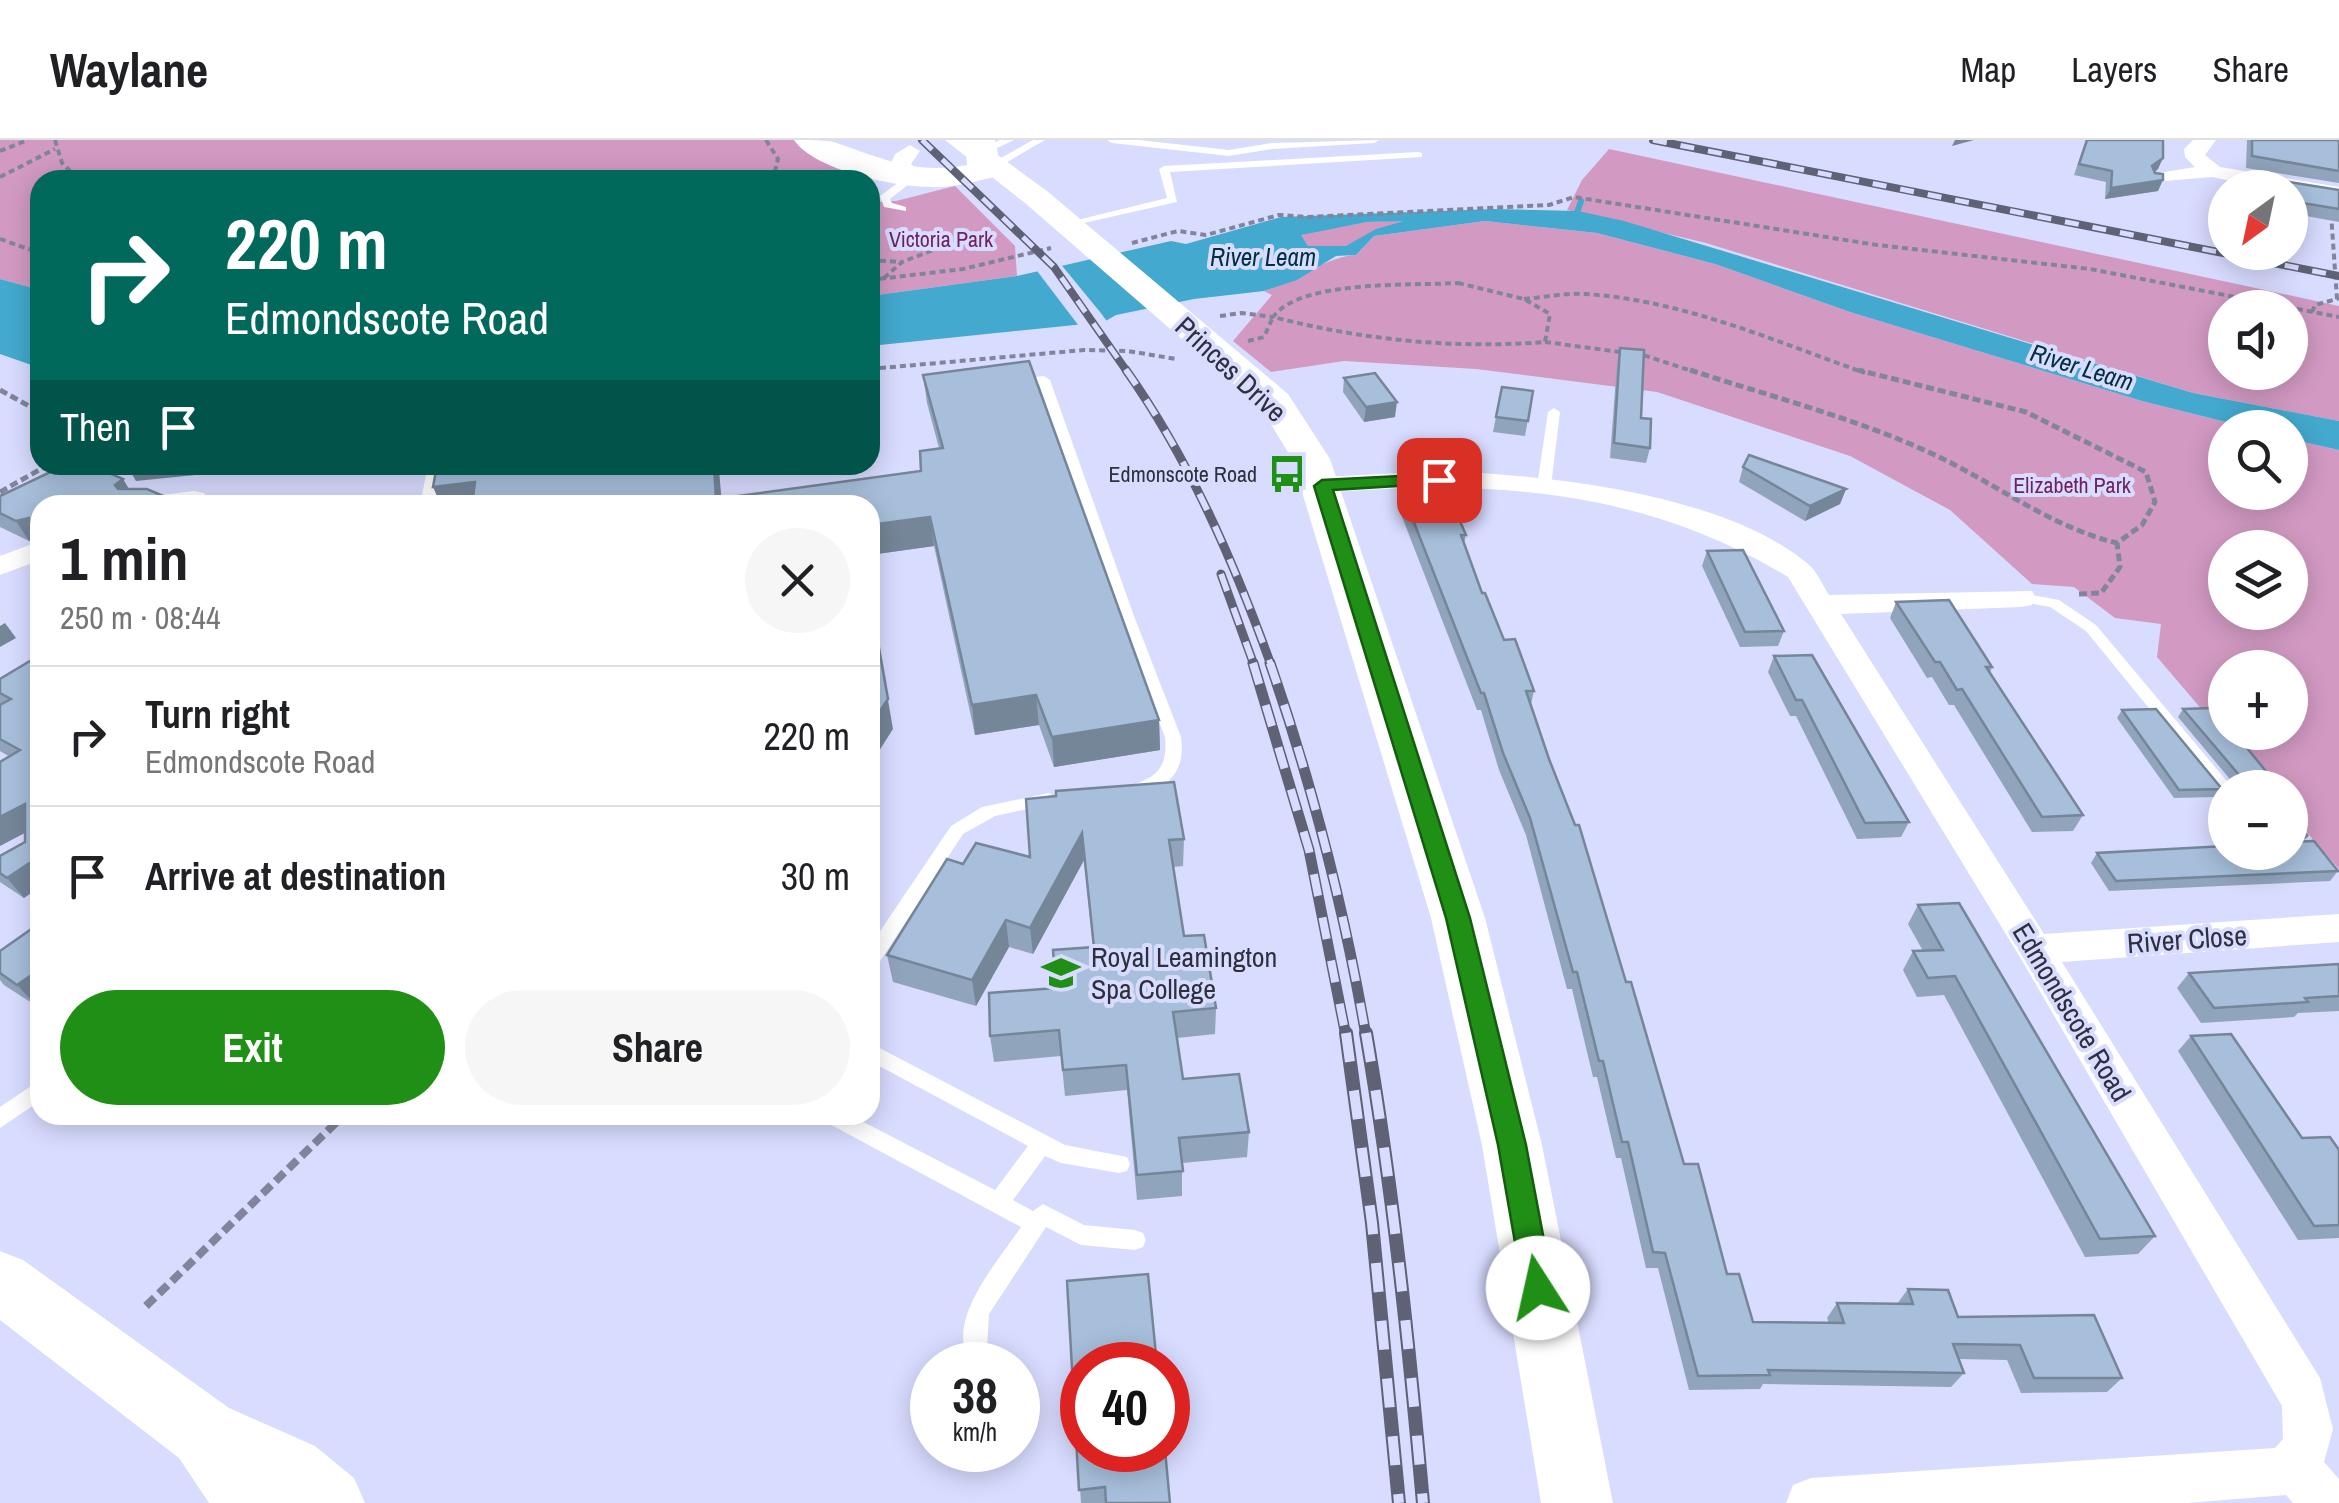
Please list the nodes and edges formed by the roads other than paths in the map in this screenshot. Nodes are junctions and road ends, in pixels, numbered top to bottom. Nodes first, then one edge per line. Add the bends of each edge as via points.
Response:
1 (811, 140) edge
2 (944, 140) edge
3 (959, 140) edge
4 (1037, 140) edge
5 (1112, 140) edge
6 (1374, 140) edge
7 (2206, 140) edge
8 (992, 152) edge
9 (1418, 156) dead end
10 (2212, 170) edge
11 (2208, 172) edge
12 (905, 173) junction
13 (2160, 178) edge
14 (880, 186) edge
15 (2308, 187) edge
16 (2334, 192) edge
17 (902, 210) dead end
18 (1056, 227) junction
19 (986, 388) edge
20 (1554, 412) dead end
21 (1322, 486) junction
22 (1544, 486) junction
23 (30, 554) edge
24 (0, 566) edge
25 (2021, 598) joint
26 (1824, 605) junction
27 (2208, 770) edge
28 (1125, 790) edge
29 (1071, 797) edge
30 (2339, 928) edge
31 (880, 945) edge
32 (2034, 949) junction
33 (880, 1056) edge
34 (30, 1096) edge
35 (0, 1119) edge
36 (850, 1125) edge
37 (1042, 1144) junction
38 (1119, 1164) dead end
39 (998, 1203) junction
40 (1036, 1224) junction
41 (1134, 1240) dead end
42 (0, 1281) edge
43 (975, 1342) edge
44 (204, 1434) junction
45 (2314, 1438) edge
46 (250, 1503) edge
47 (329, 1503) edge
48 (1577, 1503) edge
49 (1811, 1503) edge
50 (2326, 1503) edge

1 - 12 highway via 838,157
2 - 12 highway
3 - 8 street, Princes Drive
4 - 8 lane
5 - 6 lane via 1228,153
7 - 10 street via 2194,149 2195,157
8 - 12 highway via 950,178
8 - 18 street, Princes Drive
9 - 18 lane via 1164,169 1173,200
11 - 13 street
12 - 14 lane
12 - 17 lane via 884,202
15 - 16 street
18 - 21 street, Princes Drive via 1111,247 1216,332 1306,446
19 - 28 lane via 1044,380 1173,737 1177,756 1171,771 1152,785
20 - 22 lane
21 - 22 street, Edmondscote Road via 1432,479
21 - 48 street, Princes Drive via 1458,918 1512,1145
22 - 26 street, Edmondscote Road via 1658,508 1741,535 1799,571
23 - 24 street
25 - 26 street
25 - 27 lane via 2054,603 2091,628
26 - 32 street, Edmondscote Road
29 - 31 lane via 972,817 941,849
30 - 32 street, River Close
32 - 45 street, Edmondscote Road via 2303,1395
33 - 37 lane
34 - 35 lane
36 - 39 lane
37 - 38 lane
37 - 39 lane
39 - 40 lane
40 - 41 lane via 1043,1214 1081,1236
40 - 43 lane via 978,1311
42 - 44 street
44 - 46 street
44 - 47 street via 290,1471
45 - 49 street via 2264,1474
45 - 50 street, Edmondscote Road

